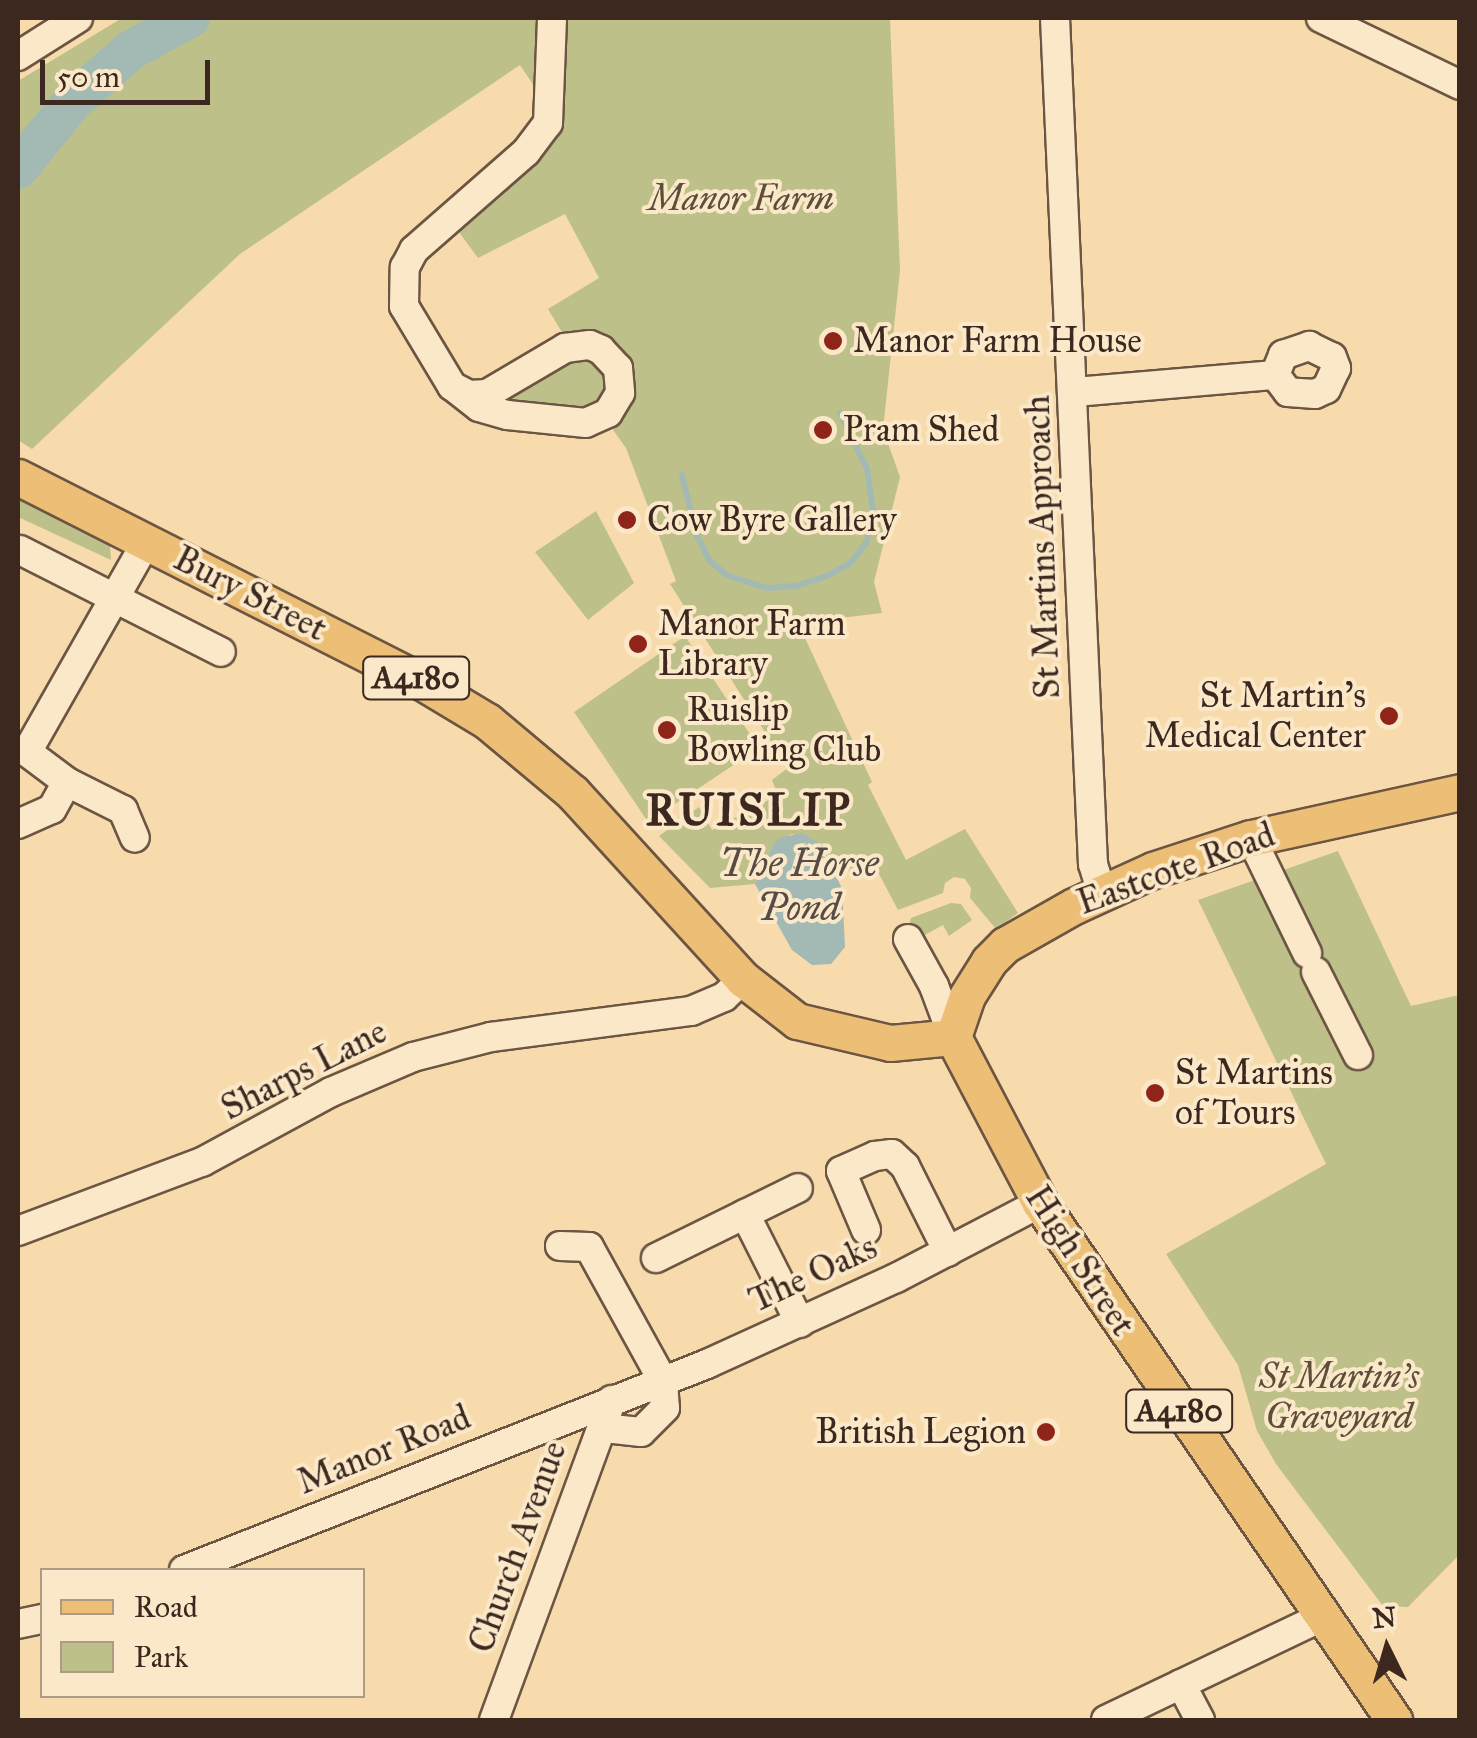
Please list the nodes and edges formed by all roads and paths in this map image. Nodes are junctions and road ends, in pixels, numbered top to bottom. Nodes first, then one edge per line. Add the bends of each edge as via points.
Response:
1 (78, 18) edge
2 (552, 18) edge
3 (1055, 18) edge
4 (1321, 18) edge
5 (18, 56) edge
6 (1460, 85) edge
7 (1275, 375) dead end
8 (452, 386) junction
9 (1075, 392) junction
10 (18, 477) edge
11 (147, 541) junction
12 (20, 550) edge
13 (116, 596) junction
14 (221, 652) dead end
15 (22, 748) edge
16 (67, 782) junction
17 (1460, 792) edge
18 (18, 824) edge
19 (136, 838) dead end
20 (1250, 838) junction
21 (1102, 892) junction
22 (908, 939) dead end
23 (743, 979) junction
24 (953, 1037) junction
25 (1358, 1055) dead end
26 (798, 1188) dead end
27 (1040, 1203) junction
28 (746, 1214) junction
29 (866, 1230) dead end
30 (18, 1231) edge
31 (560, 1246) dead end
32 (948, 1252) junction
33 (656, 1258) dead end
34 (800, 1322) junction
35 (663, 1381) junction
36 (612, 1400) junction
37 (602, 1428) junction
38 (189, 1568) edge
39 (1320, 1618) junction
40 (1181, 1684) junction
41 (494, 1720) edge
42 (1106, 1720) edge
43 (1200, 1720) edge
44 (1394, 1720) edge

1 - 5 street
2 - 8 street via 552,94 540,139 418,244 405,267 409,320
3 - 9 street, St Martins Approach
4 - 6 street
7 - 9 street
8 - 8 street via 460,393 487,394 578,345 611,358 621,380 608,413 586,423 491,412 470,402
9 - 21 street, St Martins Approach via 1093,864
10 - 11 main road, Bury Street / A4180
11 - 13 street
11 - 23 main road, Bury Street / A4180 via 487,721 573,793
12 - 13 street
13 - 14 street
13 - 15 street
15 - 16 street
16 - 18 street via 52,809
16 - 19 street via 123,810
17 - 20 main road, Eastcote Road
20 - 21 main road, Eastcote Road
20 - 25 street
21 - 24 main road, Eastcote Road via 1006,945 977,978
22 - 24 street
23 - 24 main road, Bury Street / A4180 via 769,1002 824,1031 890,1043
23 - 30 street, Sharps Lane via 724,997 691,1012 479,1039 413,1057 202,1162
24 - 27 main road, High Street / A4180
26 - 28 street
27 - 32 street, The Oaks
27 - 39 main road, High Street / A4180
28 - 33 street
28 - 34 street
29 - 32 street via 841,1171 892,1154 905,1166
31 - 35 street via 588,1247
32 - 34 street, The Oaks
34 - 35 street, The Oaks
35 - 36 street, The Oaks
35 - 37 street via 662,1415 641,1432
36 - 37 street, Church Avenue
36 - 38 street, Manor Road
37 - 41 street, Church Avenue
39 - 40 street
39 - 44 main road, High Street / A4180
40 - 42 street
40 - 43 street

